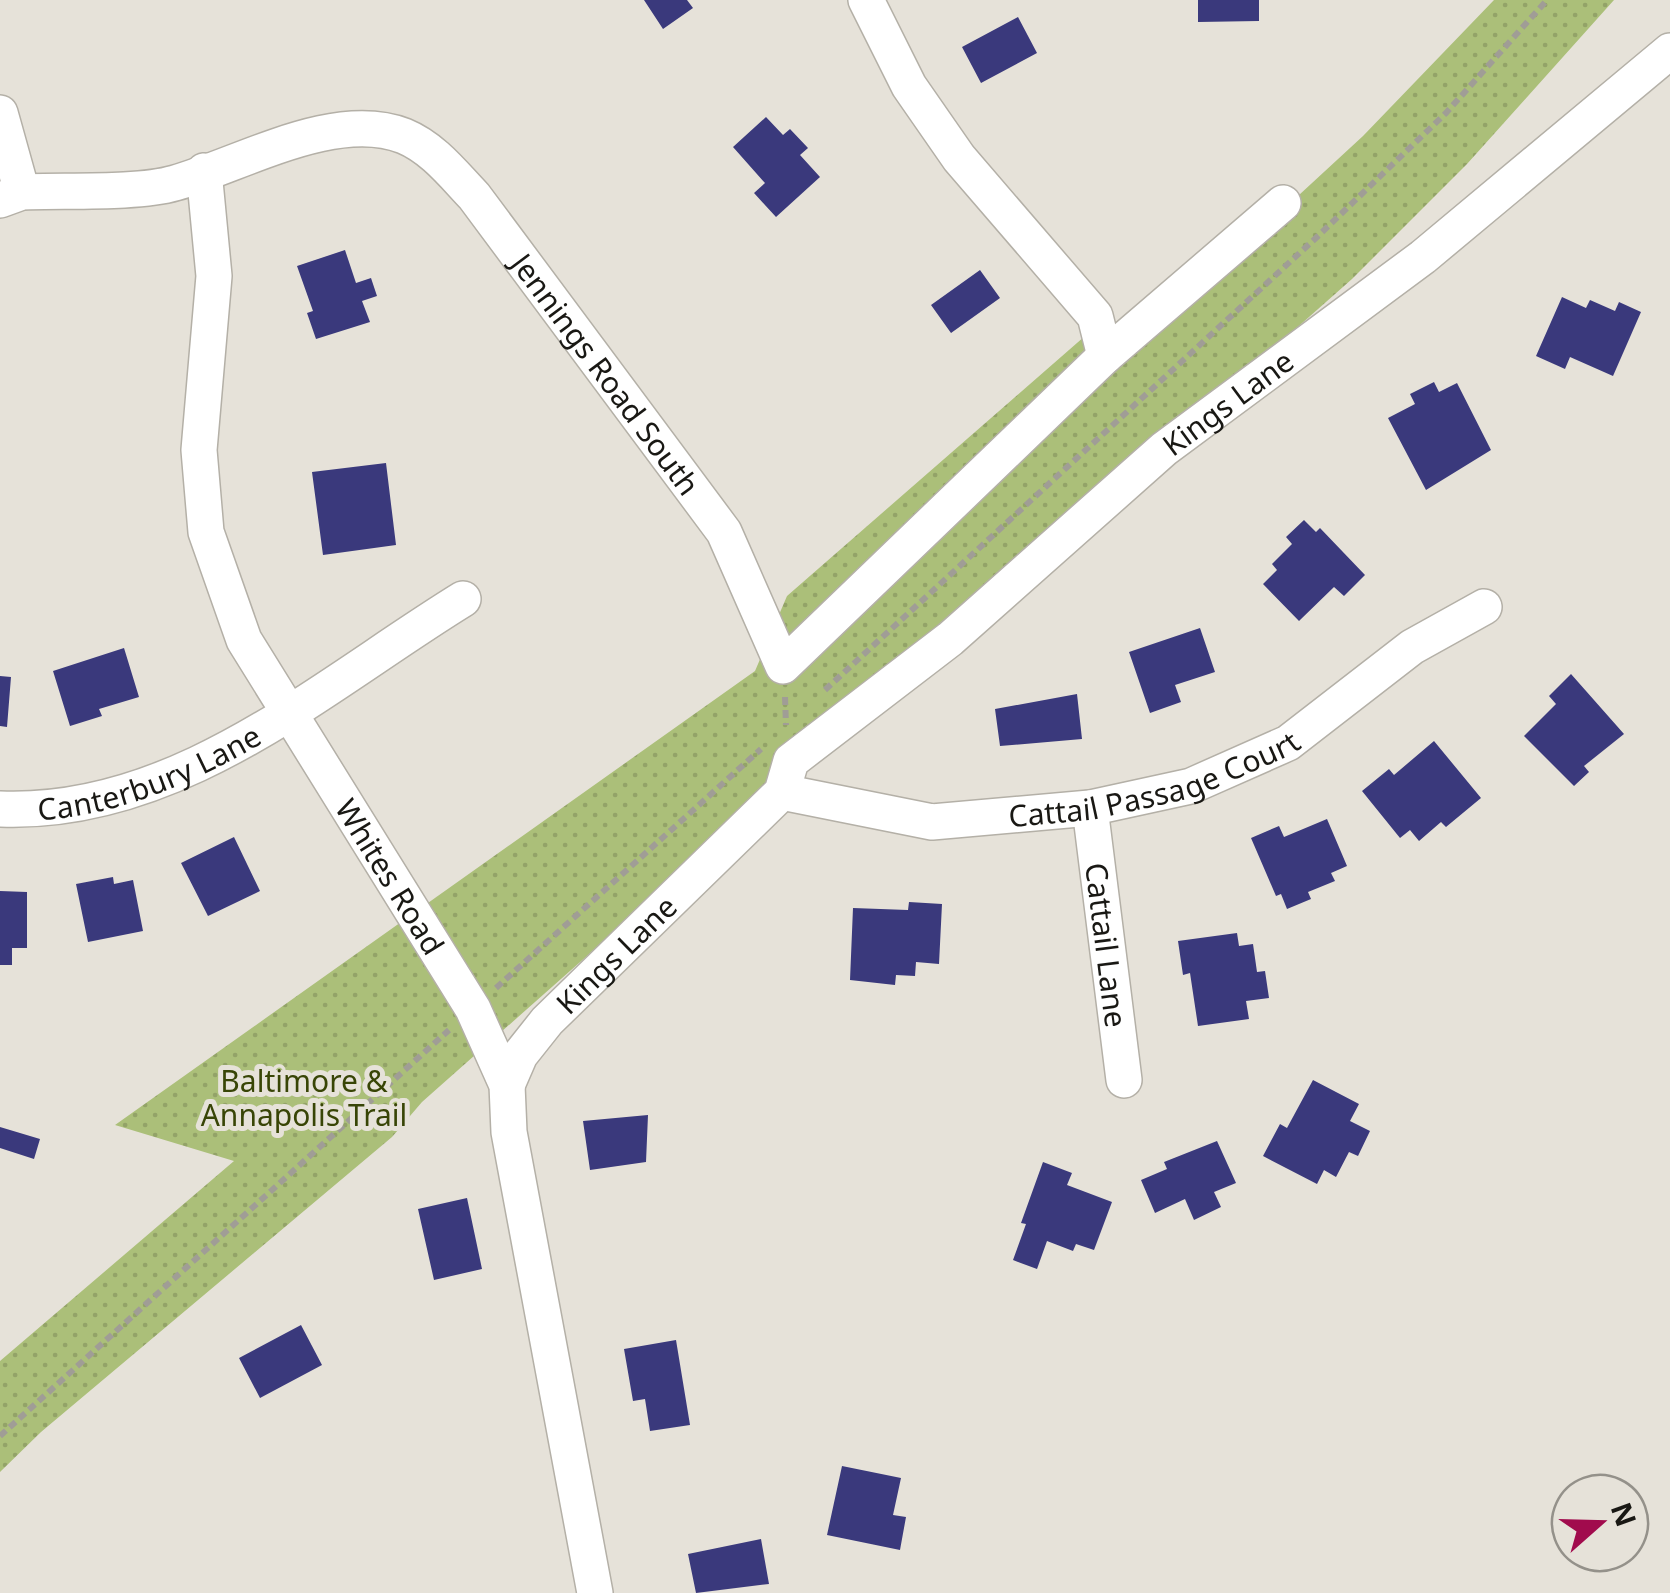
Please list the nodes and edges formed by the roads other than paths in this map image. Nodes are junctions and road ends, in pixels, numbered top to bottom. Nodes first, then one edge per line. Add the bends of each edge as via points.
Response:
1 (866, 0) edge
2 (1670, 51) edge
3 (0, 113) edge
4 (204, 171) junction
5 (11, 196) edge
6 (1283, 203) dead end
7 (1105, 356) junction
8 (463, 599) dead end
9 (1484, 607) dead end
10 (288, 714) junction
11 (787, 776) junction
12 (1090, 808) junction
13 (0, 809) edge
14 (1124, 1080) dead end
15 (506, 1085) junction
16 (595, 1593) edge

1 - 7 street via 908,86 959,158 1095,316
2 - 11 street, Kings Lane via 1423,257 1164,450
3 - 5 street, Jennings Road South
4 - 5 street, Jennings Road South via 173,184
4 - 7 street, Jennings Road South via 338,130 378,129 438,158 474,196 724,532 783,666
4 - 10 street, Whites Road via 214,276 199,450 206,532 244,640
6 - 7 street
8 - 10 street, Canterbury Lane
9 - 12 street, Cattail Passage Court via 1412,647 1288,742 1191,786
10 - 13 street, Canterbury Lane via 229,749 133,791
10 - 15 street, Whites Road via 473,1009
11 - 12 street, Cattail Passage Court via 932,822
11 - 15 street, Kings Lane via 547,1021
12 - 14 street, Cattail Lane
15 - 16 street, Whites Road via 509,1132

